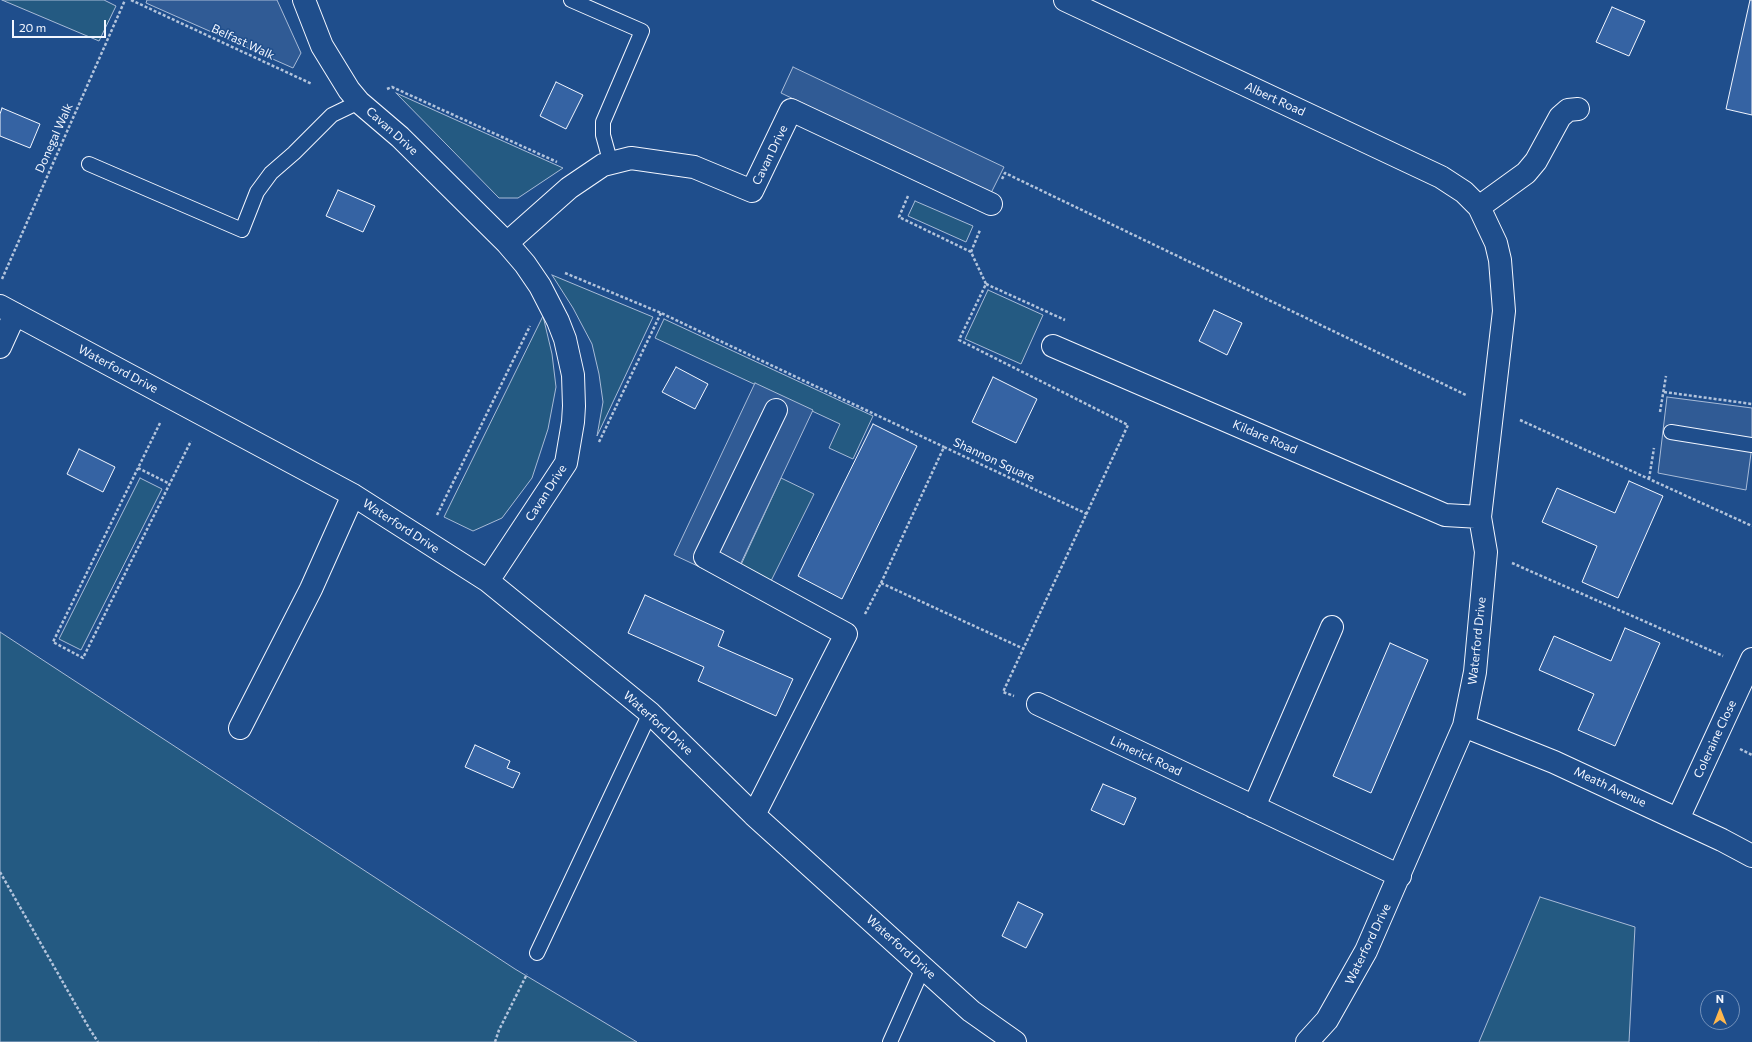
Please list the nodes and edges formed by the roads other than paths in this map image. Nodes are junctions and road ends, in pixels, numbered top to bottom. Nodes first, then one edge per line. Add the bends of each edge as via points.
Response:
1 (304, 0) edge
2 (571, 0) edge
3 (1065, 0) edge
4 (354, 96) junction
5 (1578, 109) dead end
6 (88, 164) dead end
7 (611, 164) junction
8 (991, 204) road end
9 (1479, 207) junction
10 (507, 243) junction
11 (8, 310) edge
12 (1053, 346) dead end
13 (0, 347) edge
14 (776, 410) dead end
15 (1671, 432) dead end
16 (1752, 445) edge
17 (353, 495) junction
18 (1480, 517) junction
19 (488, 581) junction
20 (1332, 627) dead end
21 (1750, 663) edge
22 (1038, 704) road end
23 (650, 713) junction
24 (1464, 726) junction
25 (240, 728) dead end
26 (1254, 807) junction
27 (754, 814) junction
28 (1678, 819) junction
29 (1752, 856) edge
30 (1400, 876) junction
31 (537, 953) road end
32 (923, 968) junction
33 (890, 1042) edge
34 (1015, 1042) edge
35 (1307, 1042) edge

1 - 4 street, Cavan Drive via 322,46
2 - 7 lane via 642,31 603,122 606,150
3 - 9 street, Albert Road via 1441,177 1464,192
4 - 6 lane via 271,173 257,192 242,230
4 - 10 street, Cavan Drive via 400,136
5 - 9 street via 1568,110 1560,117 1526,173
7 - 8 street, Cavan Drive via 631,158 694,167 752,191 791,110
7 - 10 street, Cavan Drive via 603,165 569,188
9 - 18 street, Waterford Drive via 1496,243 1504,311
10 - 19 street, Cavan Drive via 525,264 558,321 573,375 574,406 566,463
11 - 13 street
11 - 17 street, Waterford Drive
12 - 18 street, Kildare Road via 1445,515
14 - 27 street via 704,557 846,634
15 - 16 lane
17 - 19 street, Waterford Drive
17 - 25 street via 311,589
18 - 24 street, Waterford Drive via 1486,552 1475,672
19 - 23 street, Waterford Drive
20 - 26 street
21 - 28 street, Coleraine Close
22 - 26 street, Limerick Road
23 - 27 street, Waterford Drive
23 - 31 lane
24 - 28 street, Meath Avenue via 1554,762
24 - 30 street, Waterford Drive
26 - 30 street, Limerick Road
27 - 32 street, Waterford Drive
28 - 29 street, Meath Avenue
30 - 35 street, Waterford Drive via 1345,990 1328,1020
32 - 33 lane
32 - 34 street, Waterford Drive via 971,1011

